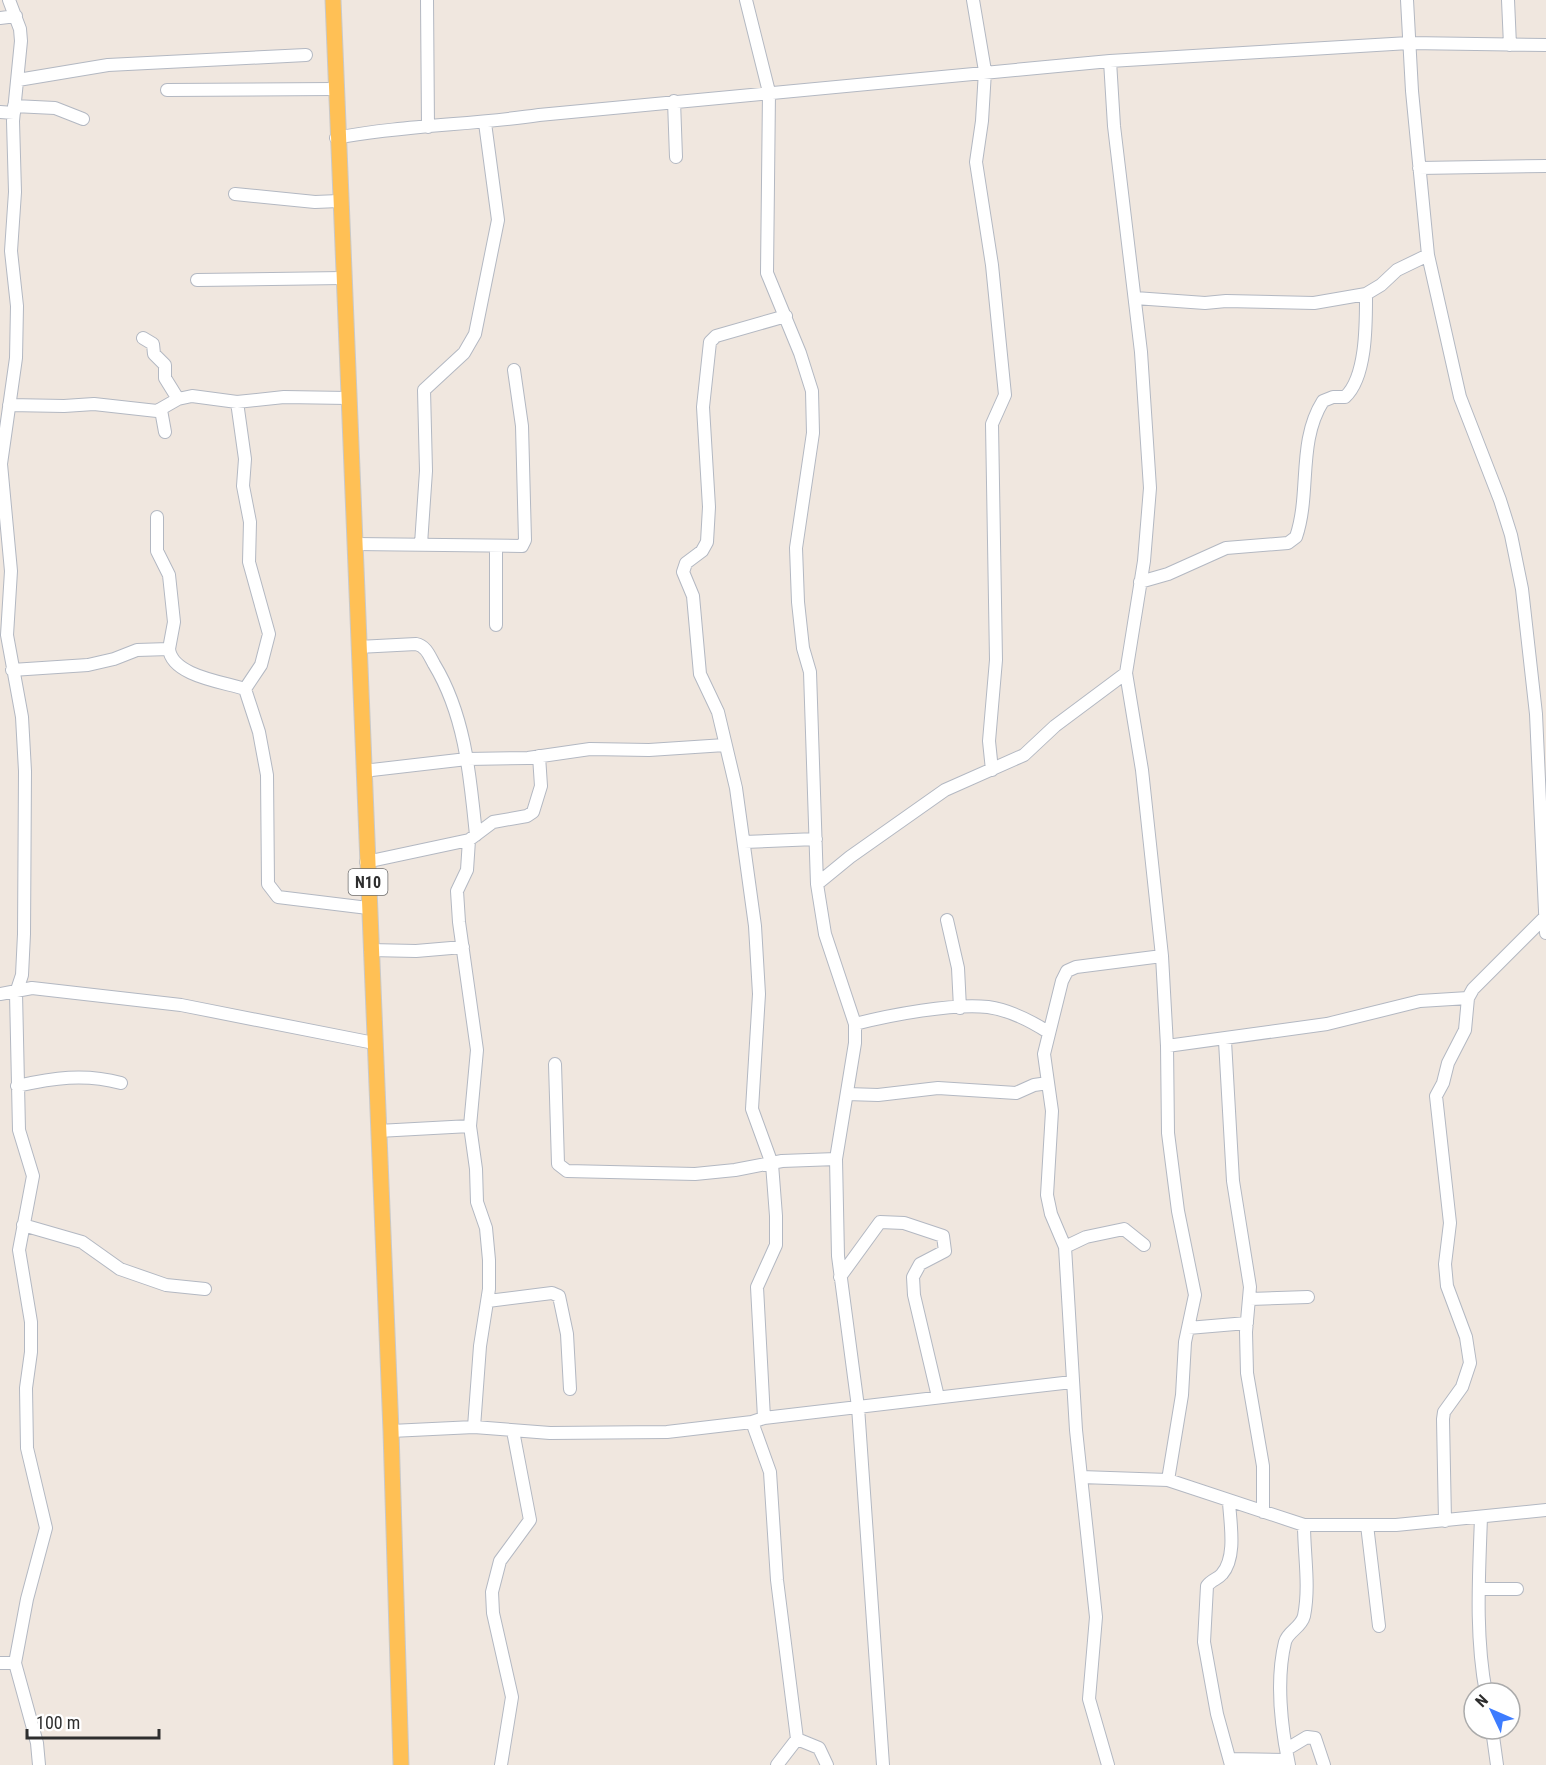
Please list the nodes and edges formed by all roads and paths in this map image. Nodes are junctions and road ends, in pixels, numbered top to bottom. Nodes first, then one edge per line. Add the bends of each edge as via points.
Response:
1 (9, 0) edge
2 (333, 0) edge
3 (427, 0) edge
4 (746, 0) edge
5 (973, 0) edge
6 (1407, 0) edge
7 (1508, 0) edge
8 (16, 16) junction
9 (0, 18) edge
10 (1409, 43) junction
11 (1510, 45) junction
12 (1546, 45) edge
13 (306, 55) dead end
14 (1110, 61) junction
15 (985, 71) junction
16 (18, 80) junction
17 (335, 89) junction
18 (166, 90) dead end
19 (769, 92) junction
20 (674, 102) junction
21 (14, 110) junction
22 (0, 112) edge
23 (83, 119) dead end
24 (485, 123) junction
25 (428, 127) junction
26 (336, 138) junction
27 (676, 157) dead end
28 (1546, 166) edge
29 (1419, 168) junction
30 (235, 194) dead end
31 (339, 201) junction
32 (0, 227) edge
33 (13, 229) junction
34 (1428, 255) junction
35 (343, 278) junction
36 (196, 280) dead end
37 (1366, 294) junction
38 (1136, 298) junction
39 (786, 316) junction
40 (143, 338) dead end
41 (514, 370) dead end
42 (348, 398) junction
43 (178, 399) junction
44 (237, 402) junction
45 (161, 410) junction
46 (6, 411) edge
47 (165, 432) dead end
48 (157, 517) dead end
49 (355, 544) junction
50 (422, 544) junction
51 (496, 546) junction
52 (1140, 582) junction
53 (496, 625) dead end
54 (358, 647) junction
55 (169, 650) junction
56 (12, 670) junction
57 (1126, 673) junction
58 (245, 689) junction
59 (725, 745) junction
60 (539, 756) junction
61 (467, 759) junction
62 (992, 770) junction
63 (363, 771) junction
64 (472, 837) junction
65 (816, 839) junction
66 (744, 842) junction
67 (366, 862) junction
68 (817, 884) junction
69 (368, 908) junction
70 (1545, 917) edge
71 (947, 920) dead end
72 (1546, 933) edge
73 (463, 947) junction
74 (370, 950) junction
75 (1162, 956) junction
76 (16, 993) junction
77 (0, 994) edge
78 (1468, 998) junction
79 (960, 1008) junction
80 (855, 1024) junction
81 (1048, 1032) junction
82 (1225, 1041) junction
83 (375, 1043) junction
84 (1167, 1046) junction
85 (555, 1064) dead end
86 (121, 1083) dead end
87 (1048, 1083) junction
88 (17, 1086) junction
89 (847, 1094) junction
90 (470, 1126) junction
91 (378, 1131) junction
92 (836, 1159) junction
93 (772, 1164) junction
94 (23, 1225) junction
95 (1144, 1245) dead end
96 (1065, 1248) junction
97 (840, 1277) junction
98 (205, 1289) dead end
99 (1308, 1297) dead end
100 (1250, 1299) junction
101 (488, 1301) junction
102 (1247, 1323) junction
103 (1188, 1328) junction
104 (1072, 1382) junction
105 (570, 1389) dead end
106 (938, 1397) junction
107 (858, 1407) junction
108 (758, 1420) junction
109 (474, 1427) junction
110 (391, 1431) junction
111 (513, 1431) junction
112 (1081, 1477) junction
113 (1168, 1480) junction
114 (1229, 1502) junction
115 (1546, 1510) edge
116 (1263, 1512) junction
117 (1481, 1517) junction
118 (1445, 1521) junction
119 (1304, 1525) junction
120 (1367, 1525) junction
121 (1479, 1589) junction
122 (1518, 1589) dead end
123 (1379, 1626) dead end
124 (0, 1663) edge
125 (15, 1663) junction
126 (1484, 1681) edge
127 (797, 1739) junction
128 (1494, 1741) edge
129 (1288, 1758) edge
130 (1231, 1762) edge
131 (39, 1765) edge
132 (401, 1765) edge
133 (501, 1765) edge
134 (777, 1765) edge
135 (827, 1765) edge
136 (883, 1765) edge
137 (1108, 1765) edge
138 (1323, 1765) edge
139 (1497, 1765) edge

1 - 8 street
2 - 17 main road, N10
3 - 25 street
4 - 19 street
5 - 15 street
6 - 10 street
7 - 11 street
8 - 9 street
8 - 16 street via 21,41
10 - 11 street
10 - 14 street
10 - 29 street
11 - 12 street
13 - 16 street via 108,65
14 - 15 street
14 - 38 street via 1131,284
15 - 19 street
15 - 62 street via 976,162 992,265 1005,395 992,424 996,660 988,741
16 - 21 street
17 - 18 street
17 - 26 main road, N10
19 - 20 street
19 - 39 street via 766,265
20 - 24 street
20 - 27 street
21 - 22 street
21 - 23 street via 55,108
21 - 33 street
24 - 25 street
24 - 50 street via 498,220 475,334 464,353 424,390 426,471
25 - 26 street
26 - 31 main road, N10
28 - 29 street
29 - 34 street
30 - 31 street
31 - 35 main road, N10
32 - 33 street
33 - 46 street via 16,364
34 - 37 street via 1397,270
34 - 70 street via 1457,386 1505,517 1522,589 1537,726
35 - 36 street
35 - 42 main road, N10
37 - 38 street via 1314,303 1205,303
37 - 52 street via 1364,344 1353,386 1345,397 1323,401 1311,432 1296,537 1282,544 1226,548
38 - 52 street via 1150,488
39 - 59 street via 716,336 710,342 703,407 709,507 707,542 686,563 683,572 693,596 700,674 718,712
39 - 65 street via 812,391 813,433 796,548 803,648 810,672
40 - 43 street via 153,344 154,354 165,364 165,378
41 - 51 street via 522,426 525,540 522,546
42 - 44 street via 284,397
42 - 49 main road, N10
43 - 44 street via 197,396
43 - 45 street
44 - 58 street via 245,459 243,486 250,522 249,562 269,634 261,665
45 - 46 street via 94,404
45 - 47 street
46 - 56 street via 1,464 11,571 7,635
48 - 55 street via 157,551 169,575 174,622
49 - 50 street
49 - 54 main road, N10
50 - 51 street
51 - 53 street
52 - 57 street
54 - 61 street via 416,644 424,648 452,696
54 - 63 main road, N10
55 - 56 street via 137,650 88,664
55 - 58 street via 172,660 185,670
56 - 76 street via 22,717 25,781 24,933 22,975
57 - 62 street via 1055,726 1024,755
57 - 75 street via 1142,770
58 - 69 street via 260,732 267,775 267,867 271,891 289,899
59 - 60 street via 590,749
59 - 66 street
60 - 61 street
60 - 64 street via 541,786 533,812 493,822
61 - 63 street
61 - 64 street
62 - 68 street via 945,790
63 - 67 main road, N10
64 - 67 street
64 - 73 street via 467,870 457,891
65 - 66 street
65 - 68 street
66 - 93 street via 759,994 752,1109
67 - 69 main road, N10
68 - 80 street via 825,934
69 - 74 main road, N10
70 - 72 street
70 - 78 street via 1480,981
71 - 79 street via 958,968
73 - 74 street
73 - 90 street via 477,1050
74 - 83 main road, N10
75 - 81 street via 1067,971
75 - 84 street
76 - 77 street
76 - 83 street via 32,988 181,1005
76 - 88 street
78 - 82 street via 1420,1001 1328,1024
78 - 118 street via 1465,1030 1448,1063 1435,1103 1450,1223 1445,1264 1447,1286 1466,1337 1470,1363 1462,1387 1444,1412
79 - 80 street via 913,1012
79 - 81 street via 990,1008
80 - 89 street
81 - 87 street via 1044,1054
82 - 84 street
82 - 100 street via 1233,1181 1250,1275
83 - 91 main road, N10
84 - 103 street via 1168,1133 1195,1295
85 - 93 street via 557,1156 562,1169 695,1174
86 - 88 street via 61,1076
87 - 89 street via 1016,1093 938,1088 878,1095
87 - 96 street via 1052,1111 1048,1201
88 - 94 street via 19,1130 33,1176
89 - 92 street
90 - 91 street
90 - 101 street via 477,1202 486,1228
91 - 110 main road, N10
92 - 93 street
92 - 97 street
93 - 108 street via 776,1245 761,1274 756,1295
94 - 98 street via 82,1242 120,1269 166,1285
94 - 125 street via 20,1261 31,1322 27,1448 45,1528
95 - 96 street via 1124,1228 1086,1237
96 - 104 street
97 - 106 street via 880,1222 904,1223 942,1236 945,1251 920,1264 913,1277
97 - 107 street
99 - 100 street
100 - 102 street
101 - 105 street via 552,1293 559,1296 567,1334
101 - 109 street
102 - 103 street
102 - 116 street via 1247,1373 1263,1466
103 - 113 street
104 - 106 street
104 - 112 street
106 - 107 street
107 - 108 street
107 - 136 street
108 - 111 street via 667,1432
108 - 127 street via 770,1472 777,1580
109 - 110 street
109 - 111 street
110 - 132 main road, N10
111 - 133 street via 530,1520 500,1561 492,1592 512,1697
112 - 113 street
112 - 137 street via 1096,1617 1089,1699
113 - 114 street
114 - 116 street
114 - 130 street via 1231,1536 1227,1564 1207,1586 1204,1642 1217,1714
115 - 117 street
116 - 119 street
117 - 118 street
117 - 121 street
118 - 120 street
119 - 120 street
119 - 129 street via 1307,1592 1303,1619 1286,1642 1283,1673
120 - 123 street
121 - 122 street
121 - 126 street via 1479,1648
124 - 125 street
125 - 131 street via 37,1743
127 - 134 street
127 - 135 street via 819,1748
128 - 139 street
129 - 130 street
129 - 138 street via 1307,1737 1315,1738

